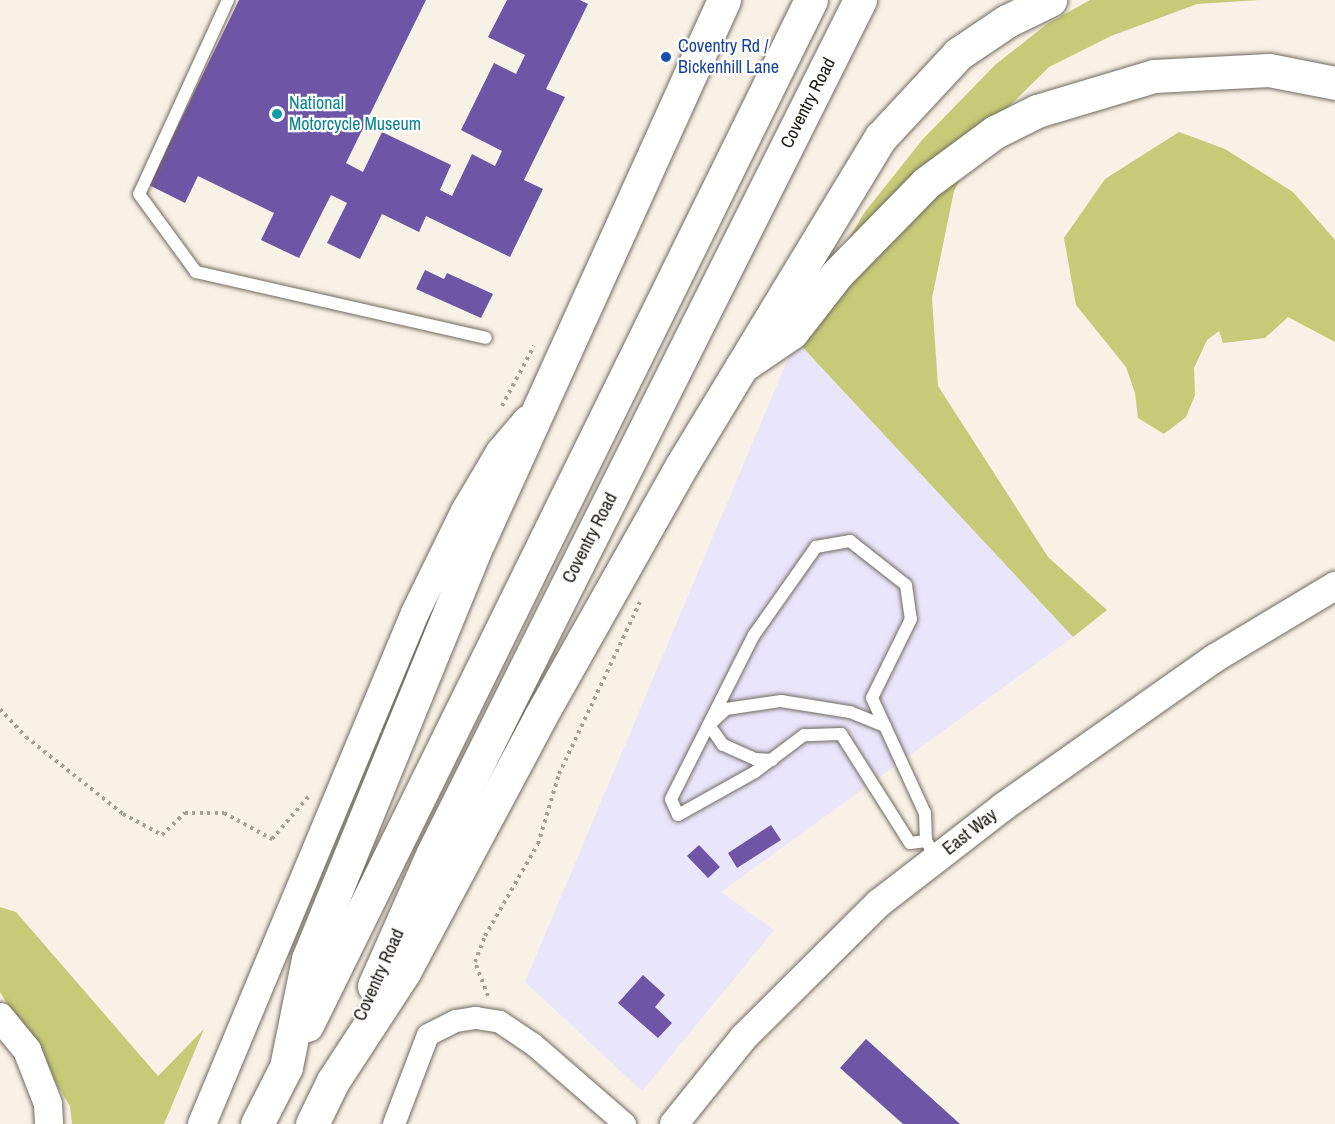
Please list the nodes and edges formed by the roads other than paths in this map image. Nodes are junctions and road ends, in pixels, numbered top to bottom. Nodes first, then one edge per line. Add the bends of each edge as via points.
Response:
1 (228, 0) edge
2 (724, 0) edge
3 (811, 0) edge
4 (860, 0) edge
5 (1050, 0) edge
6 (1335, 83) edge
7 (486, 338) dead end
8 (742, 366) junction
9 (540, 403) junction
10 (1328, 594) edge
11 (709, 725) junction
12 (885, 726) junction
13 (772, 760) junction
14 (932, 849) junction
15 (0, 1017) edge
16 (286, 1067) junction
17 (333, 1081) junction
18 (622, 1121) edge
19 (49, 1124) edge
20 (202, 1124) edge
21 (257, 1124) edge
22 (312, 1124) edge
23 (394, 1124) edge
24 (674, 1124) edge

1 - 7 lane via 139,194 195,272
2 - 9 highway
3 - 16 highway
4 - 17 highway, Coventry Road via 433,853
5 - 8 highway via 1007,21 958,54 881,137
6 - 8 highway via 1269,70 1154,76 1037,111 995,132 926,183 837,274 792,332
8 - 17 highway via 545,707 404,972
9 - 16 highway via 479,541 308,959
9 - 20 street via 500,452 415,613
10 - 14 street, East Way via 1215,658
11 - 12 lane via 726,709 781,701 850,712
11 - 12 lane via 754,634 816,547 850,541 906,585 911,619 872,698
11 - 13 lane via 723,745 755,759
11 - 13 lane via 671,800 678,815
12 - 14 lane via 925,813
13 - 14 lane via 804,735 841,734 910,843
14 - 24 street, East Way via 744,1037
15 - 19 street via 27,1050 48,1104
16 - 21 highway
17 - 22 highway
18 - 23 street via 577,1079 500,1022 476,1018 456,1021 428,1035

